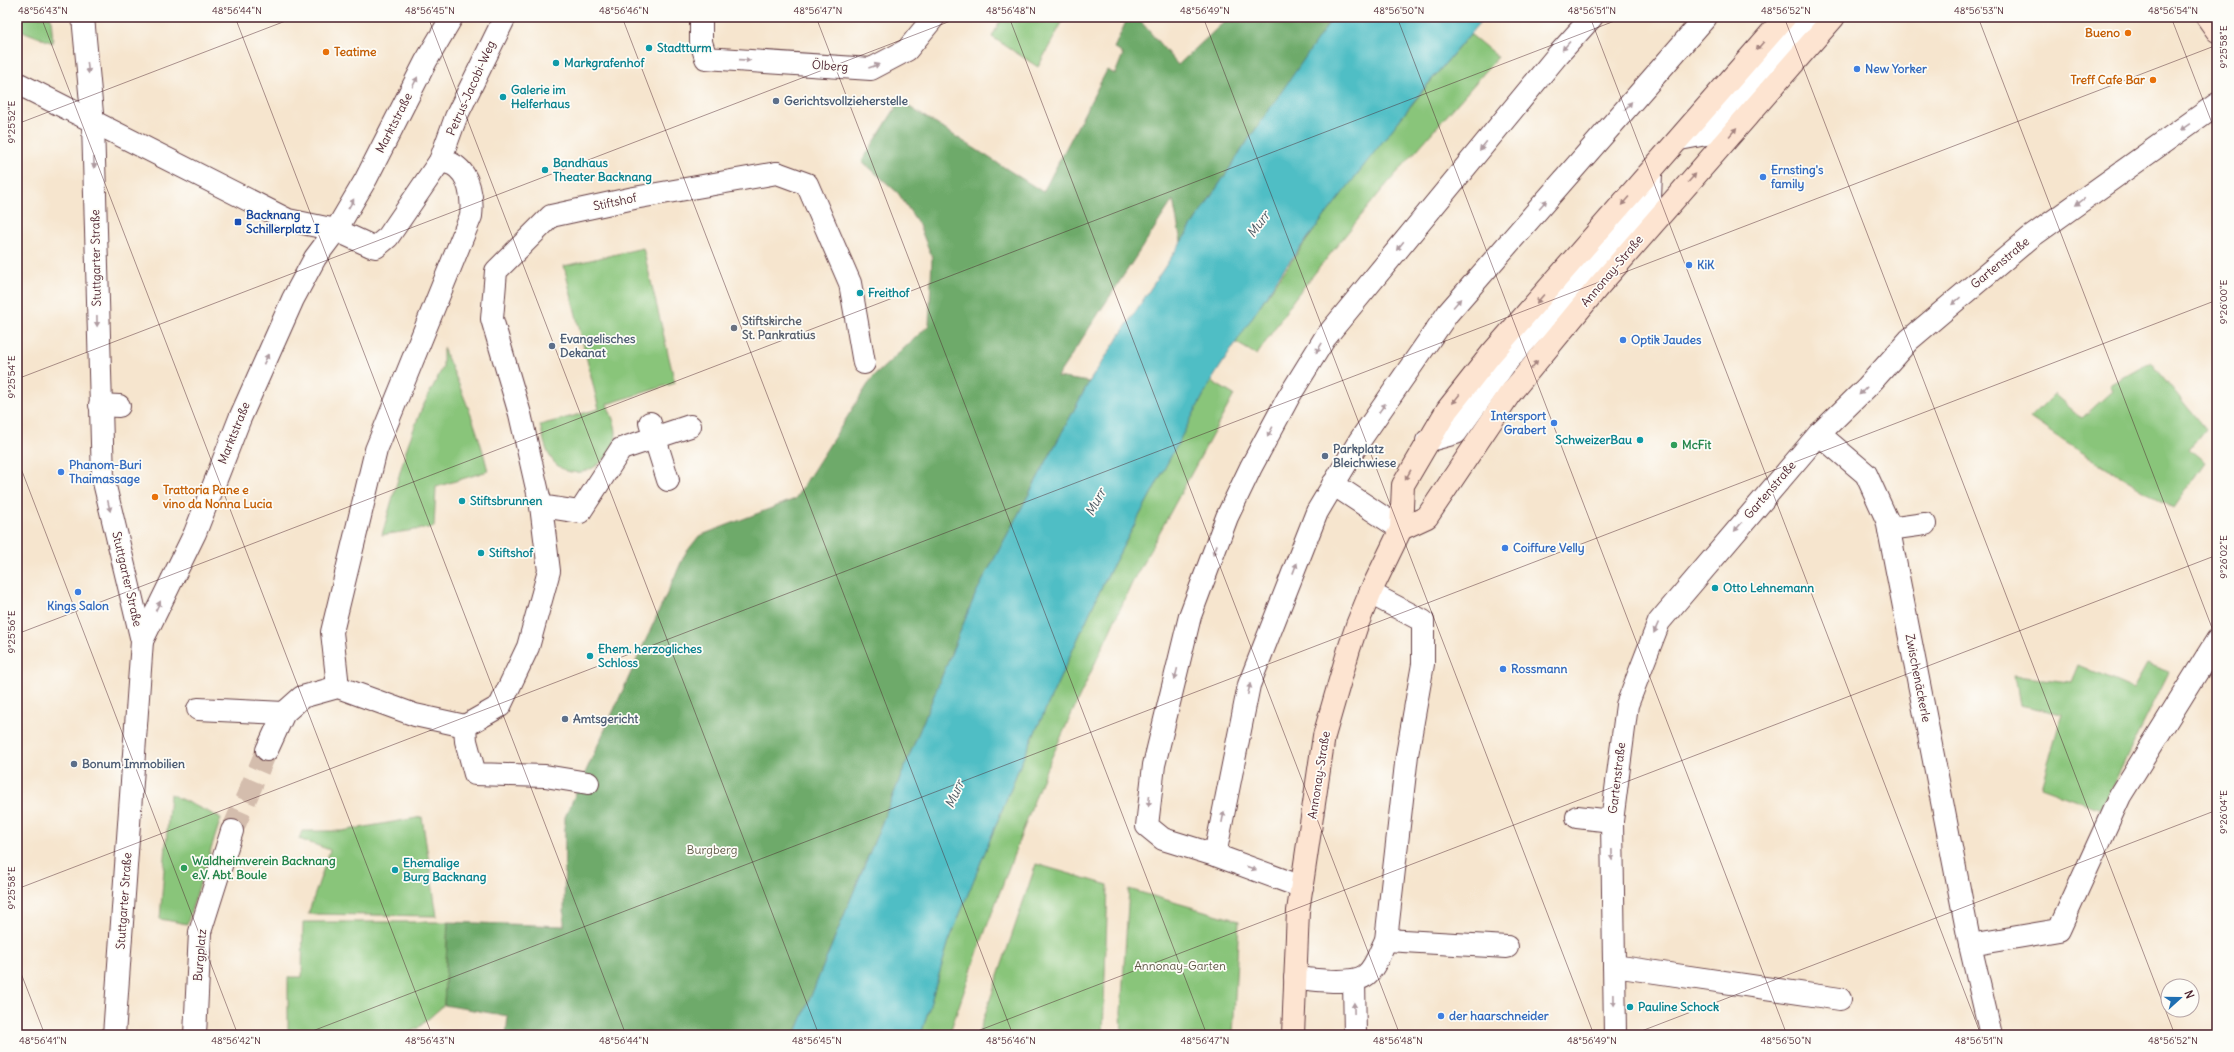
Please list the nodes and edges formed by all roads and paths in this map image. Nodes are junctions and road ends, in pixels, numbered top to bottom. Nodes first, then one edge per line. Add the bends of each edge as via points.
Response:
1 (83, 17) edge
2 (452, 17) edge
3 (701, 17) edge
4 (934, 17) edge
5 (1592, 17) edge
6 (1706, 17) edge
7 (1809, 17) edge
8 (1834, 17) edge
9 (2208, 17) edge
10 (1781, 18) edge
11 (500, 26) edge
12 (2217, 31) edge
13 (17, 83) edge
14 (2217, 104) edge
15 (94, 124) junction
16 (1706, 134) junction
17 (1680, 139) junction
18 (440, 161) junction
19 (1708, 161) junction
20 (1651, 172) junction
21 (1676, 196) junction
22 (1650, 199) junction
23 (336, 230) junction
24 (864, 363) dead end
25 (690, 426) dead end
26 (652, 430) junction
27 (1456, 433) junction
28 (1819, 434) junction
29 (1428, 441) junction
30 (1462, 464) junction
31 (668, 480) dead end
32 (1333, 484) junction
33 (541, 506) junction
34 (1925, 524) dead end
35 (1401, 529) junction
36 (1889, 529) junction
37 (1370, 593) junction
38 (2217, 640) edge
39 (142, 641) junction
40 (338, 687) junction
41 (198, 709) dead end
42 (284, 713) junction
43 (465, 726) junction
44 (267, 750) tunnel mouth
45 (588, 783) dead end
46 (1577, 817) dead end
47 (1612, 821) junction
48 (232, 831) tunnel mouth
49 (1215, 855) junction
50 (1302, 887) junction
51 (1386, 940) junction
52 (1970, 945) junction
53 (1507, 947) dead end
54 (1614, 966) junction
55 (1295, 978) junction
56 (1354, 981) junction
57 (1840, 999) dead end
58 (114, 1035) edge
59 (195, 1035) edge
60 (1293, 1035) edge
61 (1355, 1035) edge
62 (1615, 1035) edge
63 (1991, 1035) edge

1 -> 15 street, Stuttgarter Straße
23 -> 2 street, Marktstraße
3 -> 4 street, Ölberg via 702,42 706,58 871,68 906,50
5 -> 49 street via 1551,63 1325,338 1288,398 1227,517 1190,616 1154,765 1147,826 1163,840
32 -> 6 street via 1360,440 1448,313
7 - 16 street
19 -> 8 street, Annonay-Straße
9 - 12 street
10 -> 17 street, Annonay-Straße
11 - 18 street, Petrus-Jacobi-Weg via 456,117
13 - 15 street
14 -> 28 street, Gartenstraße via 2031,237 1909,340 1867,387
15 - 23 street via 288,220
15 -> 39 street, Stuttgarter Straße via 110,406 103,478
16 - 17 street
16 - 19 street
17 - 20 street, Annonay-Straße
18 - 23 street via 381,244 371,246
18 - 40 street via 453,164 460,172 471,192 471,216 452,245 386,407 376,450 356,511 334,599 332,632
21 -> 19 street, Annonay-Straße
20 - 22 street
20 -> 29 street, Annonay-Straße via 1491,354 1447,410
21 - 22 street
30 -> 21 street, Annonay-Straße via 1509,395
22 - 27 street via 1505,364
39 -> 23 street, Marktstraße via 195,533 248,385 315,258
24 - 33 street, Stiftshof via 850,283 807,184 777,173 634,198 551,216 496,271 492,319 513,416
25 - 26 street
26 - 31 street
26 - 33 street via 620,449 580,512
27 - 29 street
27 - 30 street
28 - 36 street, Zwischenäckerle via 1866,474
28 -> 47 street, Gartenstraße via 1659,622 1626,705
29 -> 35 street, Annonay-Straße via 1402,485
30 - 35 street, Annonay-Straße via 1427,517
32 - 35 street
49 -> 32 street via 1249,685 1317,512
33 - 43 street, Stiftshof via 549,571 524,646 500,706
34 - 36 street
35 - 37 street, Annonay-Straße
36 - 52 street, Zwischenäckerle
37 - 50 street, Annonay-Straße via 1357,625 1324,736
37 - 51 street via 1423,621 1423,664 1407,755
38 - 52 street via 2120,796 2059,930
39 - 58 street, Stuttgarter Straße
40 - 42 street via 302,696
40 - 43 street via 415,715
41 - 42 street
42 - 44 street
43 - 45 street via 466,741 475,774 545,776
46 - 47 street
47 -> 54 street, Gartenstraße
48 - 59 street, Burgplatz via 200,932
49 -> 50 street
50 - 55 street, Annonay-Straße via 1298,911
51 - 53 street
51 - 56 street via 1366,975
52 - 63 street, Zwischenäckerle
54 - 57 street
54 -> 62 street, Gartenstraße
55 - 56 street
55 - 60 street, Annonay-Straße
61 -> 56 street

